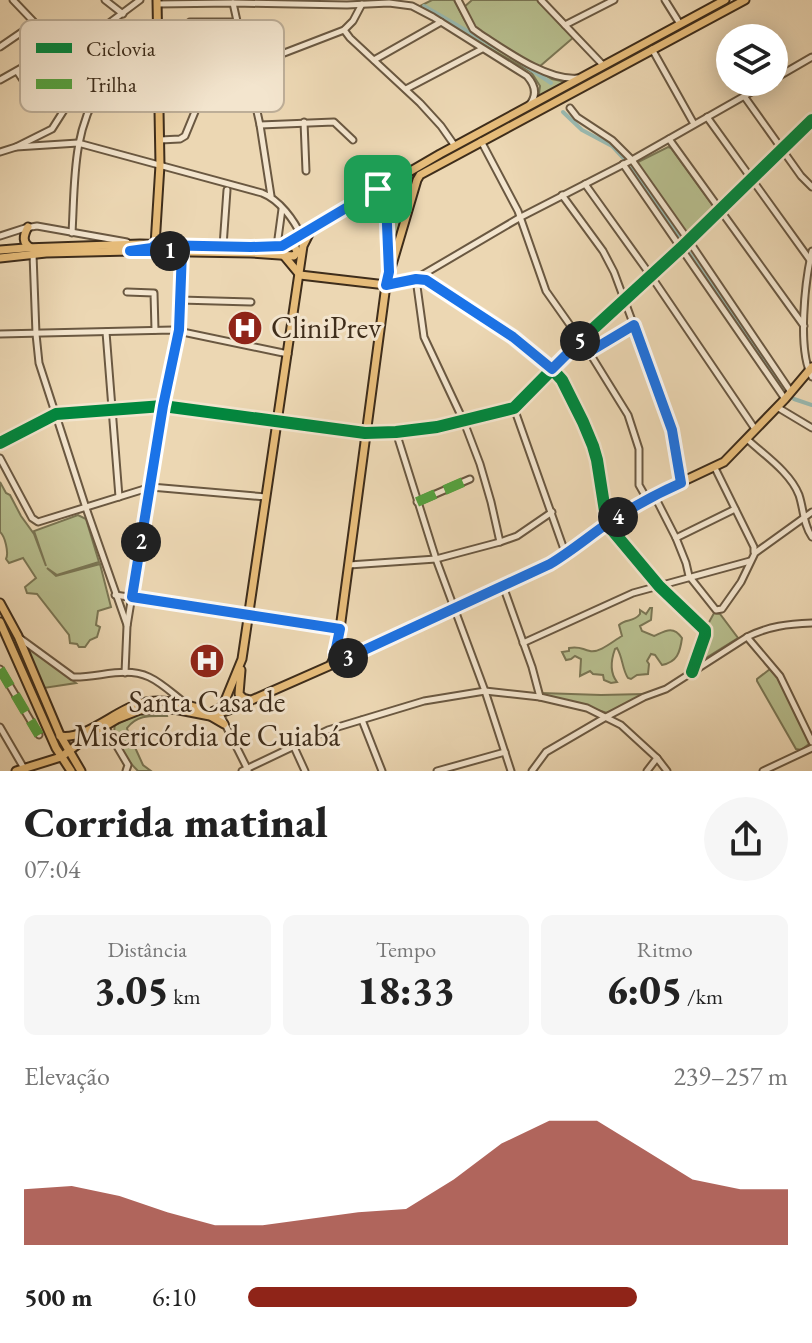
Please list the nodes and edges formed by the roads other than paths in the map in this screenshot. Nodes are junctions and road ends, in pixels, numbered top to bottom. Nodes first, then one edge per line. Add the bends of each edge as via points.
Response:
1 (13, 0) edge
2 (105, 0) edge
3 (140, 0) edge
4 (422, 0) edge
5 (458, 0) edge
6 (541, 0) edge
7 (614, 0) edge
8 (665, 0) edge
9 (725, 0) edge
10 (745, 0) edge
11 (157, 2) edge
12 (363, 2) edge
13 (233, 3) junction
14 (412, 6) junction
15 (123, 14) junction
16 (32, 20) edge
17 (115, 20) edge
18 (237, 20) edge
19 (441, 22) junction
20 (680, 24) junction
21 (565, 25) junction
22 (344, 30) junction
23 (20, 33) edge
24 (0, 47) edge
25 (483, 48) junction
26 (652, 49) junction
27 (284, 53) edge
28 (812, 57) edge
29 (374, 60) junction
30 (603, 65) junction
31 (20, 69) edge
32 (17, 71) junction
33 (788, 71) edge
34 (20, 76) edge
35 (582, 77) junction
36 (0, 80) edge
37 (406, 89) junction
38 (744, 96) joint
39 (570, 108) dead end
40 (522, 110) junction
41 (63, 112) edge
42 (89, 112) edge
43 (159, 112) edge
44 (195, 112) edge
45 (257, 112) edge
46 (707, 117) junction
47 (812, 120) edge
48 (304, 122) junction
49 (694, 124) junction
50 (260, 125) junction
51 (669, 139) junction
52 (160, 140) junction
53 (353, 140) dead end
54 (481, 141) junction
55 (78, 143) junction
56 (455, 146) junction
57 (16, 147) junction
58 (783, 149) junction
59 (0, 152) edge
60 (632, 160) junction
61 (623, 164) junction
62 (160, 165) junction
63 (306, 171) dead end
64 (751, 179) junction
65 (585, 184) junction
66 (812, 187) edge
67 (378, 189) junction
68 (227, 190) dead end
69 (562, 195) junction
70 (271, 197) junction
71 (282, 208) junction
72 (720, 209) junction
73 (519, 218) junction
74 (313, 226) junction
75 (28, 227) junction
76 (72, 233) junction
77 (302, 234) junction
78 (0, 236) edge
79 (689, 241) junction
80 (140, 244) junction
81 (155, 245) junction
82 (281, 245) junction
83 (223, 246) junction
84 (303, 246) junction
85 (681, 248) junction
86 (0, 250) edge
87 (130, 251) junction
88 (182, 251) junction
89 (812, 251) edge
90 (34, 253) junction
91 (283, 255) junction
92 (0, 258) edge
93 (810, 260) junction
94 (389, 272) junction
95 (300, 275) junction
96 (651, 276) junction
97 (416, 279) junction
98 (386, 285) junction
99 (127, 292) dead end
100 (180, 300) junction
101 (625, 300) junction
102 (251, 302) dead end
103 (634, 325) junction
104 (804, 326) junction
105 (155, 330) junction
106 (179, 330) junction
107 (106, 332) junction
108 (0, 334) edge
109 (36, 334) junction
110 (581, 340) junction
111 (589, 352) junction
112 (288, 354) junction
113 (552, 369) junction
114 (811, 370) edge
115 (790, 391) junction
116 (781, 401) junction
117 (163, 406) junction
118 (514, 408) junction
119 (114, 410) junction
120 (56, 414) junction
121 (277, 421) junction
122 (464, 422) junction
123 (812, 428) edge
124 (755, 429) junction
125 (396, 432) junction
126 (365, 433) junction
127 (747, 439) junction
128 (0, 443) edge
129 (0, 458) edge
130 (715, 468) junction
131 (470, 479) dead end
132 (681, 483) junction
133 (151, 487) junction
134 (119, 497) junction
135 (266, 497) junction
136 (651, 497) junction
137 (417, 502) junction
138 (86, 508) junction
139 (735, 509) junction
140 (552, 512) junction
141 (812, 512) edge
142 (803, 519) junction
143 (607, 524) junction
144 (812, 537) edge
145 (676, 538) junction
146 (500, 542) junction
147 (755, 553) junction
148 (566, 555) junction
149 (436, 559) junction
150 (750, 561) junction
151 (348, 565) junction
152 (689, 576) junction
153 (503, 585) junction
154 (659, 586) junction
155 (115, 595) junction
156 (132, 597) junction
157 (0, 603) edge
158 (455, 609) junction
159 (249, 615) junction
160 (812, 623) edge
161 (1, 626) edge
162 (127, 626) junction
163 (340, 629) junction
164 (18, 636) junction
165 (747, 637) junction
166 (523, 643) junction
167 (335, 653) junction
168 (347, 658) junction
169 (242, 659) junction
170 (329, 666) junction
171 (0, 669) edge
172 (692, 672) junction
173 (125, 673) junction
174 (485, 691) junction
175 (540, 697) junction
176 (250, 700) junction
177 (174, 701) junction
178 (215, 714) junction
179 (606, 717) junction
180 (362, 720) junction
181 (224, 724) joint
182 (105, 726) junction
183 (0, 727) edge
184 (39, 735) dead end
185 (60, 736) junction
186 (811, 741) edge
187 (294, 747) junction
188 (68, 752) junction
189 (506, 752) junction
190 (657, 758) junction
191 (22, 770) edge
192 (127, 770) edge
193 (245, 770) edge
194 (71, 771) edge
195 (81, 771) edge
196 (305, 771) edge
197 (382, 771) edge
198 (437, 771) edge
199 (511, 771) edge
200 (532, 771) edge
201 (647, 771) edge
202 (667, 771) edge
203 (763, 771) edge

1 - 16 street
2 - 15 street
3 - 15 street
4 - 14 street
5 - 35 street via 480,34 546,73
6 - 21 street
7 - 21 street
8 - 20 street
9 - 20 main road
10 - 26 main road
11 - 13 street
12 - 13 street
12 - 14 street
12 - 22 street
13 - 18 street
14 - 19 street
15 - 17 street
19 - 25 street
19 - 29 street
20 - 30 main road
21 - 30 street
22 - 27 street
22 - 29 street
23 - 24 street
25 - 37 street
25 - 40 street via 533,83 534,97
26 - 49 street
26 - 54 main road
28 - 33 street
29 - 37 street
30 - 35 main road
31 - 32 street
32 - 34 street
32 - 36 street
35 - 40 main road
37 - 56 street
38 - 46 street
38 - 58 street
39 - 60 street
40 - 56 main road
41 - 57 street via 52,129
42 - 55 street
43 - 52 main road
44 - 52 street via 185,136
45 - 50 street
46 - 49 street
46 - 64 street
47 - 58 street
48 - 50 street
48 - 53 street via 334,122
48 - 63 street
49 - 51 street
50 - 70 street
51 - 60 street
51 - 72 street
52 - 62 main road
54 - 73 street
54 - 94 main road via 420,175
55 - 57 street
55 - 62 street
55 - 76 street
56 - 67 main road
57 - 59 street
58 - 64 street
58 - 66 street
60 - 61 street
60 - 79 street
61 - 65 street
61 - 85 street
62 - 70 street
62 - 81 main road
64 - 72 street
64 - 93 street
65 - 69 street
65 - 96 street
67 - 74 main road
67 - 94 main road via 386,201
68 - 83 street
69 - 73 street
69 - 101 street via 603,251
70 - 71 street
71 - 77 street
71 - 82 street
72 - 79 street
72 - 104 street
73 - 97 street
73 - 110 street via 546,291
74 - 77 main road
74 - 84 main road
75 - 76 street
75 - 78 street
75 - 90 main road via 24,240
76 - 80 street
77 - 82 main road
77 - 84 street
79 - 85 street
79 - 115 street
80 - 81 main road
80 - 90 main road
81 - 83 main road
81 - 87 main road
82 - 83 main road
82 - 91 main road via 294,245 297,252
84 - 95 main road
85 - 96 street
85 - 116 street
86 - 90 main road
87 - 88 main road
87 - 90 main road
88 - 91 main road
88 - 100 street
89 - 93 street
90 - 92 main road
90 - 109 street
91 - 95 main road
93 - 104 street
94 - 98 main road
95 - 98 main road
95 - 112 main road
96 - 101 street
96 - 124 street
97 - 98 street
97 - 113 street via 426,280 513,337
97 - 122 street via 424,337
98 - 126 main road
99 - 105 street via 154,293
100 - 102 street
100 - 106 street
101 - 103 street
101 - 110 street
103 - 111 street
103 - 132 street via 672,430
104 - 114 street
105 - 106 street
105 - 107 street
106 - 112 street
106 - 117 street
107 - 109 street
107 - 119 street
108 - 109 street
109 - 120 street via 39,363
110 - 111 street
110 - 113 street
111 - 136 street via 633,426 639,485
112 - 121 main road
113 - 118 street
113 - 143 street via 593,446
114 - 115 main road
115 - 116 main road
116 - 123 street
116 - 124 main road
117 - 119 street
117 - 121 street
117 - 133 street
118 - 122 street
118 - 140 street
119 - 120 street
119 - 134 street
120 - 128 street
120 - 138 street
121 - 126 street
121 - 135 main road
122 - 125 street
122 - 146 street
124 - 127 main road
125 - 126 street
125 - 137 street
126 - 151 main road
127 - 130 main road
127 - 142 street via 788,476 800,497
129 - 138 street via 36,521
130 - 132 main road
130 - 139 street
131 - 137 street
132 - 136 main road
133 - 134 street
133 - 135 street
133 - 156 street
134 - 138 street
135 - 159 main road
136 - 143 main road
136 - 145 street
137 - 149 street
138 - 155 street
139 - 145 street
139 - 147 street
140 - 146 street
140 - 148 street
141 - 142 street
142 - 144 street
142 - 147 street
143 - 148 main road
143 - 154 street
145 - 152 street
146 - 149 street
147 - 150 street
148 - 153 main road
149 - 151 street
149 - 158 street
150 - 152 street
150 - 152 street via 719,610
151 - 163 main road
152 - 154 street
153 - 158 main road
153 - 166 street
154 - 166 street
154 - 172 street via 705,630
155 - 156 street
155 - 162 street
156 - 159 street
156 - 162 street
157 - 164 main road
158 - 168 main road
158 - 174 street
159 - 163 street
159 - 169 main road
160 - 165 street via 782,624
161 - 188 main road
162 - 173 street
163 - 167 main road
164 - 173 street via 73,677
164 - 185 main road
165 - 172 street
165 - 186 street via 780,676
166 - 175 street
167 - 168 main road
167 - 170 main road
168 - 170 main road
169 - 176 main road via 239,694
169 - 178 main road
170 - 176 main road
171 - 184 street
172 - 179 street
173 - 177 street via 147,676
174 - 175 street
174 - 180 street via 424,701
174 - 189 street
175 - 179 street
176 - 178 main road
177 - 178 main road
177 - 178 main road
177 - 182 main road
177 - 185 main road via 143,703 77,735
178 - 181 main road
179 - 190 street
179 - 200 street via 546,752
180 - 187 street
180 - 197 street
181 - 193 street
182 - 188 main road
182 - 192 street
183 - 191 street
185 - 188 main road
186 - 203 street
187 - 193 street
187 - 196 street
188 - 191 main road
188 - 194 main road
188 - 195 main road
189 - 198 street
189 - 199 street
190 - 201 street
190 - 202 street

